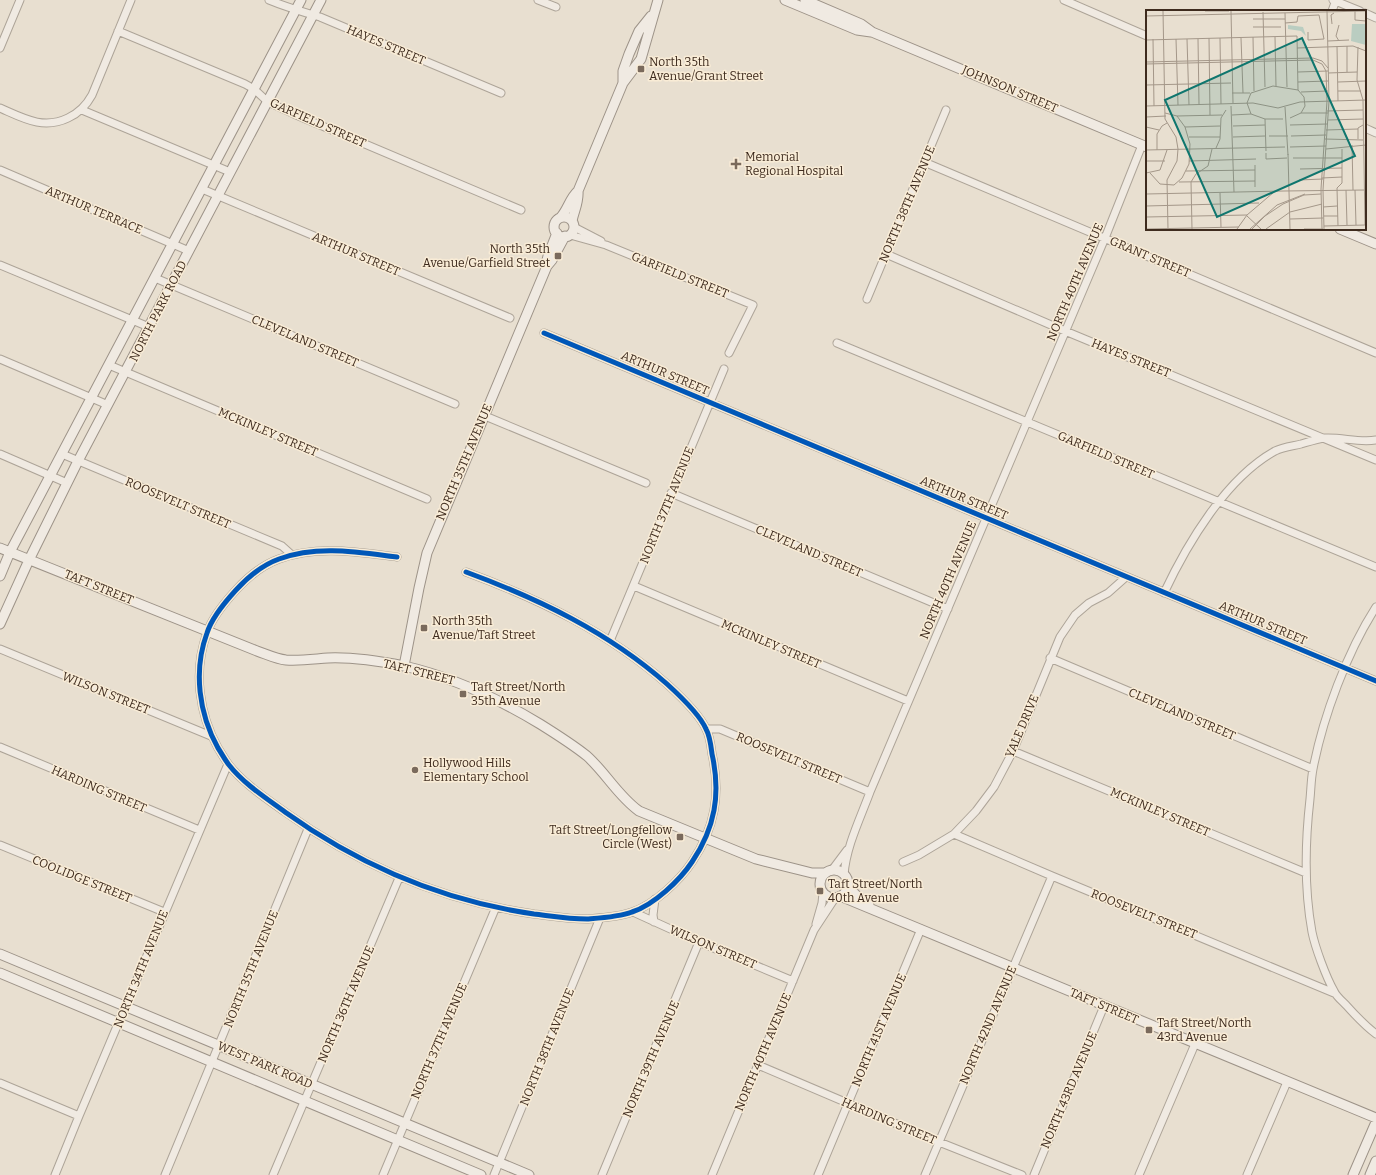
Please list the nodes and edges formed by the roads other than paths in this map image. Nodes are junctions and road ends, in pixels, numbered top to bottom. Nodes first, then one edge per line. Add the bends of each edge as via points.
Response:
1 (20, 0) edge
2 (131, 0) edge
3 (269, 0) edge
4 (301, 0) edge
5 (321, 0) edge
6 (538, 0) edge
7 (658, 0) edge
8 (785, 0) edge
9 (805, 0) edge
10 (1064, 0) edge
11 (1335, 0) edge
12 (556, 7) dead end
13 (296, 9) junction
14 (1332, 10) edge
15 (1358, 10) edge
16 (1366, 13) edge
17 (313, 15) junction
18 (1376, 18) edge
19 (118, 31) junction
20 (872, 32) junction
21 (1146, 36) edge
22 (0, 48) edge
23 (254, 89) junction
24 (501, 93) dead end
25 (268, 102) junction
26 (0, 108) edge
27 (82, 110) junction
28 (946, 110) dead end
29 (1366, 128) edge
30 (1376, 133) edge
31 (1144, 146) edge
32 (924, 162) junction
33 (214, 166) junction
34 (0, 170) edge
35 (230, 172) junction
36 (202, 189) junction
37 (578, 191) junction
38 (218, 196) junction
39 (521, 210) dead end
40 (561, 217) junction
41 (1342, 230) edge
42 (567, 231) junction
43 (1105, 238) junction
44 (173, 244) junction
45 (1376, 244) edge
46 (189, 250) junction
47 (886, 254) junction
48 (0, 265) edge
49 (156, 278) junction
50 (171, 284) junction
51 (867, 299) dead end
52 (510, 318) dead end
53 (132, 320) junction
54 (149, 327) junction
55 (1065, 331) junction
56 (544, 333) dead end
57 (837, 343) dead end
58 (729, 353) dead end
59 (1376, 353) edge
60 (0, 359) edge
61 (109, 365) junction
62 (724, 369) dead end
63 (126, 372) junction
64 (91, 398) junction
65 (710, 402) junction
66 (455, 404) dead end
67 (108, 405) junction
68 (485, 416) junction
69 (1027, 422) junction
70 (1324, 438) junction
71 (1376, 440) edge
72 (0, 454) edge
73 (62, 454) junction
74 (1376, 460) edge
75 (78, 461) junction
76 (51, 476) junction
77 (68, 483) junction
78 (646, 483) dead end
79 (672, 493) junction
80 (427, 499) dead end
81 (1219, 502) junction
82 (986, 518) junction
83 (0, 548) edge
84 (10, 552) junction
85 (292, 554) junction
86 (397, 557) dead end
87 (29, 560) junction
88 (1376, 567) edge
89 (466, 572) dead end
90 (0, 576) edge
91 (1126, 577) junction
92 (634, 586) junction
93 (1164, 592) junction
94 (1376, 606) edge
95 (948, 609) junction
96 (0, 624) edge
97 (207, 631) junction
98 (610, 641) junction
99 (0, 649) edge
100 (1050, 658) junction
101 (404, 666) junction
102 (1345, 668) junction
103 (1376, 681) edge
104 (908, 701) junction
105 (707, 729) junction
106 (212, 736) junction
107 (0, 747) edge
108 (1013, 751) junction
109 (228, 764) junction
110 (1313, 769) junction
111 (870, 792) junction
112 (308, 829) junction
113 (199, 830) junction
114 (954, 834) junction
115 (706, 839) junction
116 (0, 845) edge
117 (851, 845) junction
118 (903, 862) dead end
119 (781, 866) junction
120 (829, 872) junction
121 (1306, 873) junction
122 (844, 875) junction
123 (1052, 876) junction
124 (399, 878) junction
125 (847, 886) junction
126 (822, 889) junction
127 (837, 897) junction
128 (656, 899) junction
129 (496, 908) junction
130 (876, 911) junction
131 (164, 912) junction
132 (632, 912) junction
133 (600, 918) junction
134 (654, 922) junction
135 (921, 929) junction
136 (814, 930) junction
137 (699, 942) junction
138 (0, 954) edge
139 (1013, 968) junction
140 (0, 973) edge
141 (793, 981) junction
142 (1334, 993) junction
143 (126, 1006) junction
144 (1104, 1006) junction
145 (119, 1023) junction
146 (1376, 1034) edge
147 (1195, 1044) junction
148 (219, 1046) junction
149 (212, 1062) junction
150 (758, 1065) junction
151 (1287, 1082) junction
152 (0, 1083) edge
153 (312, 1085) junction
154 (305, 1101) junction
155 (848, 1103) junction
156 (79, 1116) junction
157 (1376, 1118) edge
158 (1376, 1122) edge
159 (404, 1123) junction
160 (398, 1140) junction
161 (939, 1142) junction
162 (1376, 1161) edge
163 (499, 1162) junction
164 (56, 1175) edge
165 (165, 1175) edge
166 (273, 1175) edge
167 (383, 1175) edge
168 (481, 1175) edge
169 (494, 1175) edge
170 (530, 1175) edge
171 (602, 1175) edge
172 (712, 1175) edge
173 (818, 1175) edge
174 (925, 1175) edge
175 (1022, 1175) edge
176 (1034, 1175) edge
177 (1140, 1175) edge
178 (1247, 1175) edge
179 (1353, 1175) edge
180 (1370, 1175) edge

1 - 22 street
2 - 19 street
3 - 13 street, HAYES STREET
4 - 13 street, NORTH PARK ROAD
5 - 17 street, NORTH PARK ROAD
6 - 12 street
7 - 37 street, NORTH 35TH AVENUE via 641,59 623,84
8 - 20 street, JOHNSON STREET via 857,30
9 - 20 street, JOHNSON STREET via 861,24
10 - 21 street
11 - 14 street
11 - 15 street
13 - 17 street, HAYES STREET
13 - 23 street, NORTH PARK ROAD
16 - 18 street
17 - 24 street, HAYES STREET
17 - 25 street, NORTH PARK ROAD
19 - 23 street, GARFIELD STREET
19 - 27 street via 90,98
20 - 31 street, JOHNSON STREET
23 - 25 street, GARFIELD STREET
23 - 33 street, NORTH PARK ROAD
25 - 35 street, NORTH PARK ROAD
25 - 39 street, GARFIELD STREET
26 - 27 street via 44,124 61,122
27 - 33 street
28 - 32 street, NORTH 38TH AVENUE
29 - 30 street
31 - 43 street, NORTH 40TH AVENUE
32 - 43 street, GRANT STREET
32 - 47 street, NORTH 38TH AVENUE
33 - 35 street
33 - 36 street, NORTH PARK ROAD
34 - 44 street, ARTHUR TERRACE
35 - 38 street, NORTH PARK ROAD
36 - 38 street, ARTHUR STREET
36 - 44 street, NORTH PARK ROAD
37 - 40 street, NORTH 35TH AVENUE
37 - 42 street, NORTH 35TH AVENUE via 579,199
38 - 46 street, NORTH PARK ROAD
38 - 52 street, ARTHUR STREET
40 - 42 street via 568,218
40 - 42 street, NORTH 35TH AVENUE via 554,224 555,230
41 - 45 street
42 - 58 street, GARFIELD STREET via 753,305
42 - 68 street, NORTH 35TH AVENUE via 547,266
43 - 55 street, NORTH 40TH AVENUE
43 - 59 street, GRANT STREET
44 - 46 street, ARTHUR TERRACE
44 - 49 street, NORTH PARK ROAD
46 - 50 street, NORTH PARK ROAD
47 - 51 street, NORTH 38TH AVENUE
47 - 55 street, HAYES STREET
48 - 53 street
49 - 50 street, CLEVELAND STREET
49 - 53 street, NORTH PARK ROAD
50 - 54 street, NORTH PARK ROAD
50 - 66 street, CLEVELAND STREET
53 - 54 street
53 - 61 street, NORTH PARK ROAD
54 - 63 street, NORTH PARK ROAD
55 - 69 street, NORTH 40TH AVENUE
55 - 70 street, HAYES STREET
56 - 65 street, ARTHUR STREET
57 - 69 street, GARFIELD STREET
60 - 64 street
61 - 63 street, MCKINLEY STREET
61 - 64 street, NORTH PARK ROAD
62 - 65 street, NORTH 37TH AVENUE
63 - 67 street, NORTH PARK ROAD
63 - 80 street, MCKINLEY STREET
64 - 67 street
64 - 73 street, NORTH PARK ROAD
65 - 79 street, NORTH 37TH AVENUE
65 - 82 street, ARTHUR STREET
67 - 75 street, NORTH PARK ROAD
68 - 78 street
68 - 101 street, NORTH 35TH AVENUE via 427,553
69 - 81 street, GARFIELD STREET
69 - 82 street, NORTH 40TH AVENUE
70 - 71 street
70 - 74 street, HAYES STREET
70 - 81 street via 1276,451 1257,463
72 - 76 street
73 - 75 street, ROOSEVELT STREET
73 - 76 street, NORTH PARK ROAD
75 - 77 street, NORTH PARK ROAD
75 - 85 street, ROOSEVELT STREET via 282,546
76 - 77 street
76 - 84 street, NORTH PARK ROAD
77 - 87 street, NORTH PARK ROAD
79 - 92 street, NORTH 37TH AVENUE
79 - 95 street, CLEVELAND STREET
81 - 88 street, GARFIELD STREET
81 - 93 street via 1202,524
82 - 91 street, ARTHUR STREET
82 - 95 street, NORTH 40TH AVENUE
83 - 84 street, TAFT STREET
84 - 87 street, TAFT STREET
84 - 90 street, NORTH PARK ROAD
85 - 86 street via 344,550
85 - 97 street via 258,570 242,584 224,603
87 - 96 street, NORTH PARK ROAD
87 - 97 street, TAFT STREET
89 - 98 street via 548,606
91 - 93 street, ARTHUR STREET
91 - 100 street, YALE DRIVE via 1108,593 1089,603 1075,615
92 - 98 street, NORTH 37TH AVENUE
92 - 104 street, MCKINLEY STREET
93 - 102 street, ARTHUR STREET
94 - 102 street
95 - 104 street, NORTH 40TH AVENUE
97 - 101 street, TAFT STREET via 285,660 356,659
97 - 106 street via 201,654 199,680 201,700
98 - 105 street via 679,694
99 - 106 street, WILSON STREET
100 - 108 street, YALE DRIVE
100 - 110 street, CLEVELAND STREET
101 - 115 street, TAFT STREET via 460,683 516,709 586,755 629,804 652,817
102 - 103 street, ARTHUR STREET
102 - 110 street via 1329,709
104 - 111 street, NORTH 40TH AVENUE
105 - 111 street, ROOSEVELT STREET via 720,729
105 - 115 street via 716,774 716,799
106 - 109 street
107 - 113 street, HARDING STREET
108 - 114 street, YALE DRIVE via 994,787
108 - 121 street, MCKINLEY STREET
109 - 112 street via 272,803
109 - 113 street, NORTH 34TH AVENUE
110 - 121 street via 1307,823
111 - 117 street, NORTH 40TH AVENUE
112 - 124 street via 352,855
112 - 148 street, NORTH 35TH AVENUE
113 - 131 street, NORTH 34TH AVENUE
114 - 118 street, YALE DRIVE
114 - 123 street, ROOSEVELT STREET
115 - 119 street, TAFT STREET
115 - 128 street via 687,870
116 - 131 street, COOLIDGE STREET
117 - 120 street, NORTH 40TH AVENUE
117 - 122 street, NORTH 40TH AVENUE
119 - 120 street, TAFT STREET via 812,872
119 - 126 street, TAFT STREET via 810,878
120 - 122 street
120 - 126 street via 821,879
121 - 142 street via 1312,933
122 - 125 street
123 - 139 street, NORTH 42ND AVENUE
123 - 142 street, ROOSEVELT STREET
124 - 129 street
124 - 153 street, NORTH 36TH AVENUE
125 - 127 street via 845,892
125 - 130 street, TAFT STREET
126 - 127 street via 829,897
126 - 136 street, NORTH 40TH AVENUE via 822,903
127 - 130 street, TAFT STREET
127 - 136 street, NORTH 40TH AVENUE
128 - 132 street
128 - 134 street
129 - 133 street via 549,916
129 - 159 street, NORTH 37TH AVENUE
130 - 135 street, TAFT STREET
131 - 143 street, NORTH 34TH AVENUE
132 - 133 street
132 - 134 street, WILSON STREET
133 - 163 street, NORTH 38TH AVENUE
134 - 137 street, WILSON STREET
135 - 139 street, TAFT STREET
135 - 155 street, NORTH 41ST AVENUE
136 - 141 street, NORTH 40TH AVENUE
137 - 141 street, WILSON STREET
137 - 171 street, NORTH 39TH AVENUE
138 - 143 street, WEST PARK ROAD
139 - 144 street, TAFT STREET
139 - 161 street, NORTH 42ND AVENUE
140 - 145 street, WEST PARK ROAD
141 - 150 street, NORTH 40TH AVENUE
142 - 146 street
143 - 145 street, NORTH 34TH AVENUE
143 - 148 street, WEST PARK ROAD
144 - 147 street, TAFT STREET
144 - 176 street, NORTH 43RD AVENUE
145 - 149 street, WEST PARK ROAD
145 - 156 street, NORTH 34TH AVENUE
147 - 151 street, TAFT STREET
147 - 177 street
148 - 149 street, NORTH 35TH AVENUE
148 - 153 street, WEST PARK ROAD
149 - 154 street, WEST PARK ROAD
149 - 165 street, NORTH 35TH AVENUE
150 - 155 street, HARDING STREET
150 - 172 street, NORTH 40TH AVENUE
151 - 157 street, TAFT STREET
151 - 178 street
152 - 156 street
153 - 154 street, NORTH 36TH AVENUE
153 - 159 street, WEST PARK ROAD
154 - 160 street, WEST PARK ROAD
154 - 166 street, NORTH 36TH AVENUE
155 - 161 street, HARDING STREET
155 - 173 street, NORTH 41ST AVENUE
156 - 164 street, NORTH 34TH AVENUE
158 - 179 street
159 - 160 street, NORTH 37TH AVENUE
159 - 163 street, WEST PARK ROAD
160 - 167 street, NORTH 37TH AVENUE
160 - 168 street, WEST PARK ROAD
161 - 174 street, NORTH 42ND AVENUE
161 - 175 street, HARDING STREET
162 - 180 street
163 - 169 street, NORTH 38TH AVENUE
163 - 170 street, WEST PARK ROAD

